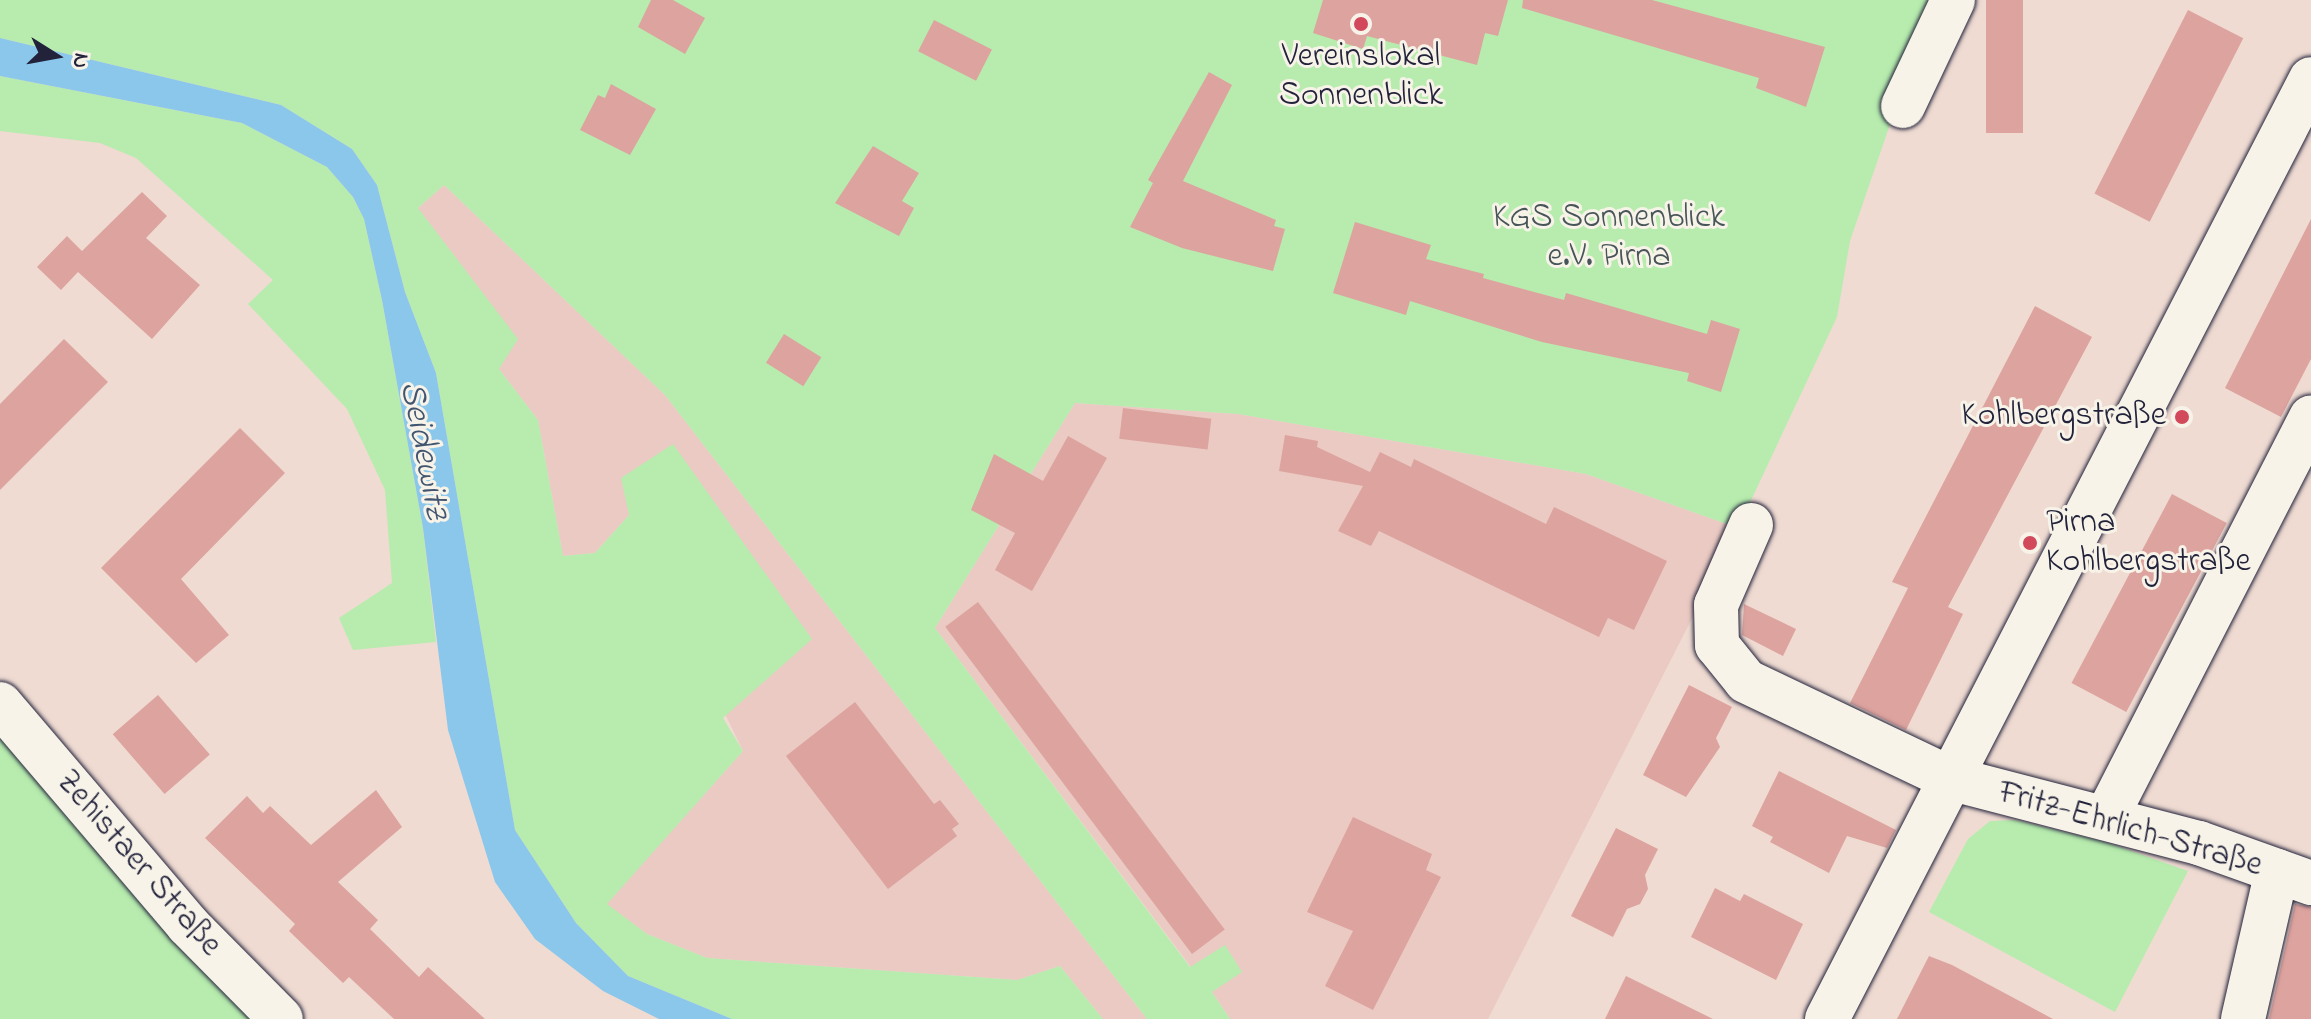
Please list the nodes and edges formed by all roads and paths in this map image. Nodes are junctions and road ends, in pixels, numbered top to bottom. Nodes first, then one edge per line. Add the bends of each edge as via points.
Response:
1 (1953, 0) edge
2 (2311, 79) edge
3 (1903, 106) dead end
4 (2311, 417) edge
5 (1751, 525) dead end
6 (0, 704) edge
7 (1949, 778) junction
8 (2106, 818) junction
9 (2294, 877) edge
10 (281, 1019) edge
11 (1827, 1019) edge
12 (2243, 1019) edge

1 - 3 street
2 - 7 street
4 - 8 street
5 - 7 street via 1716,605 1717,645 1728,663 1746,681
6 - 10 street, Zehistaer Straße via 188,925
7 - 8 street, Fritz-Ehrlich-Straße
7 - 11 street
8 - 9 street, Fritz-Ehrlich-Straße
9 - 12 street

